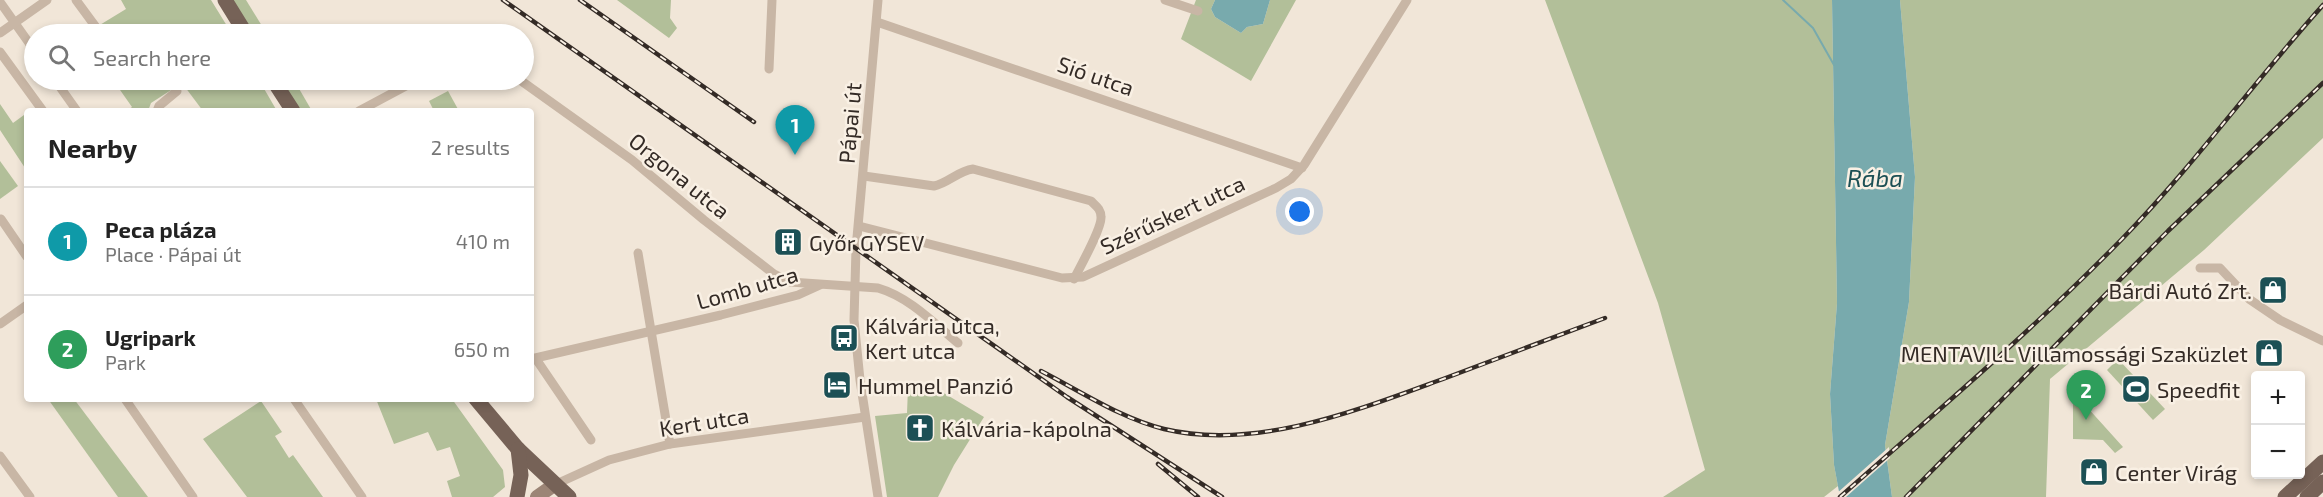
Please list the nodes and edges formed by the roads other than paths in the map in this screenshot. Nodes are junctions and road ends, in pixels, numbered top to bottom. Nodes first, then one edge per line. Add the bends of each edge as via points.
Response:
1 (47, 0) edge
2 (76, 0) edge
3 (225, 0) edge
4 (772, 0) edge
5 (878, 0) edge
6 (1165, 0) edge
7 (1407, 0) edge
8 (0, 2) edge
9 (1198, 11) dead end
10 (877, 22) junction
11 (15, 23) junction
12 (94, 24) edge
13 (240, 24) edge
14 (0, 33) edge
15 (24, 36) edge
16 (0, 52) edge
17 (769, 69) dead end
18 (24, 85) edge
19 (28, 90) edge
20 (62, 90) edge
21 (279, 90) edge
22 (398, 90) edge
23 (533, 90) edge
24 (177, 91) dead end
25 (41, 108) edge
26 (75, 108) edge
27 (158, 108) edge
28 (291, 108) edge
29 (365, 108) edge
30 (1302, 168) junction
31 (864, 176) junction
32 (1, 219) edge
33 (859, 226) junction
34 (24, 253) edge
35 (638, 253) dead end
36 (2200, 268) dead end
37 (1074, 279) junction
38 (822, 284) junction
39 (854, 287) junction
40 (24, 307) edge
41 (0, 324) edge
42 (651, 332) junction
43 (2323, 341) edge
44 (958, 343) dead end
45 (534, 359) edge
46 (534, 360) edge
47 (127, 402) edge
48 (296, 402) edge
49 (479, 402) edge
50 (865, 417) junction
51 (591, 440) dead end
52 (670, 444) junction
53 (518, 449) junction
54 (0, 456) edge
55 (2323, 462) edge
56 (2323, 482) edge
57 (554, 485) junction
58 (30, 497) edge
59 (193, 497) edge
60 (362, 497) edge
61 (517, 497) edge
62 (537, 497) edge
63 (569, 497) edge
64 (878, 497) edge
65 (2285, 497) edge
66 (2307, 497) edge

1 - 11 street
2 - 12 street
3 - 13 main road
4 - 17 street
5 - 10 street, Pápai út
6 - 9 street
7 - 30 street, Szérűskert utca
8 - 11 street
10 - 30 street, Sió utca
10 - 31 street, Pápai út
11 - 14 street
11 - 15 street
16 - 18 street
19 - 25 street
20 - 26 street
21 - 28 main road
22 - 29 street
23 - 38 street, Orgona utca via 632,160 774,273 790,282
24 - 27 street
30 - 37 street, Szérűskert utca via 1276,188
31 - 33 street, Pápai út
31 - 37 street via 934,186 973,169 1090,201 1098,207 1099,227
32 - 34 street
33 - 37 street
33 - 39 street, Pápai út
35 - 42 street
36 - 43 street via 2220,268 2248,299
38 - 39 street, Lomb utca
38 - 42 street, Lomb utca via 798,295
39 - 44 street, Lomb utca via 891,291
39 - 50 street, Pápai út
40 - 41 street
42 - 45 street, Lomb utca
42 - 52 street
46 - 51 street
47 - 59 street
48 - 60 street
49 - 53 main road
50 - 52 street, Kert utca
50 - 64 street, Pápai út
52 - 57 street, Kert utca via 609,460
53 - 57 main road
53 - 61 main road via 521,475
54 - 58 street
55 - 65 main road
56 - 66 main road
57 - 62 street
57 - 63 main road

